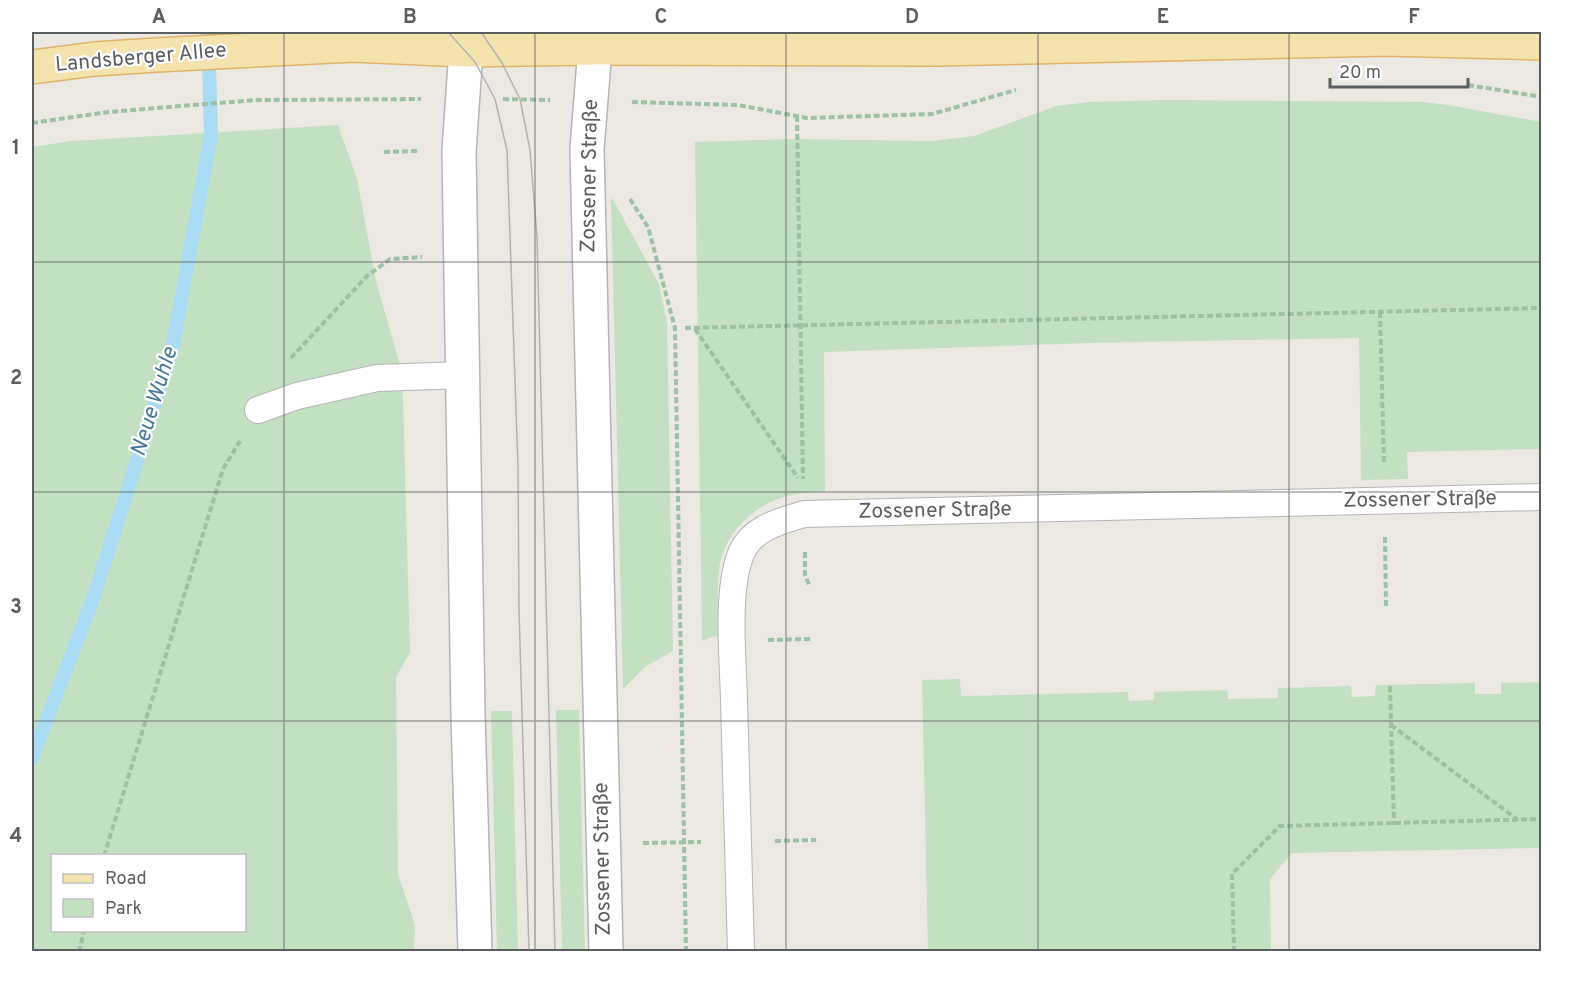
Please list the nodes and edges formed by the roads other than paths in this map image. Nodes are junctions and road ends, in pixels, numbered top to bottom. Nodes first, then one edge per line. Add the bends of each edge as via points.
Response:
1 (1542, 43) edge
2 (595, 48) junction
3 (466, 50) junction
4 (32, 67) edge
5 (463, 375) junction
6 (258, 410) dead end
7 (1542, 497) edge
8 (475, 951) edge
9 (606, 951) edge
10 (741, 951) edge

1 - 2 main road, Landsberger Allee via 1386,39 937,49
2 - 3 main road, Landsberger Allee
2 - 9 street, Zossener Straße via 587,149
3 - 4 main road, Landsberger Allee via 353,45 95,59
3 - 5 street via 459,151
5 - 6 lane via 377,378 297,396
5 - 8 street
7 - 10 lane, Zossener Straße via 804,514 773,523 754,536 741,552 734,582

